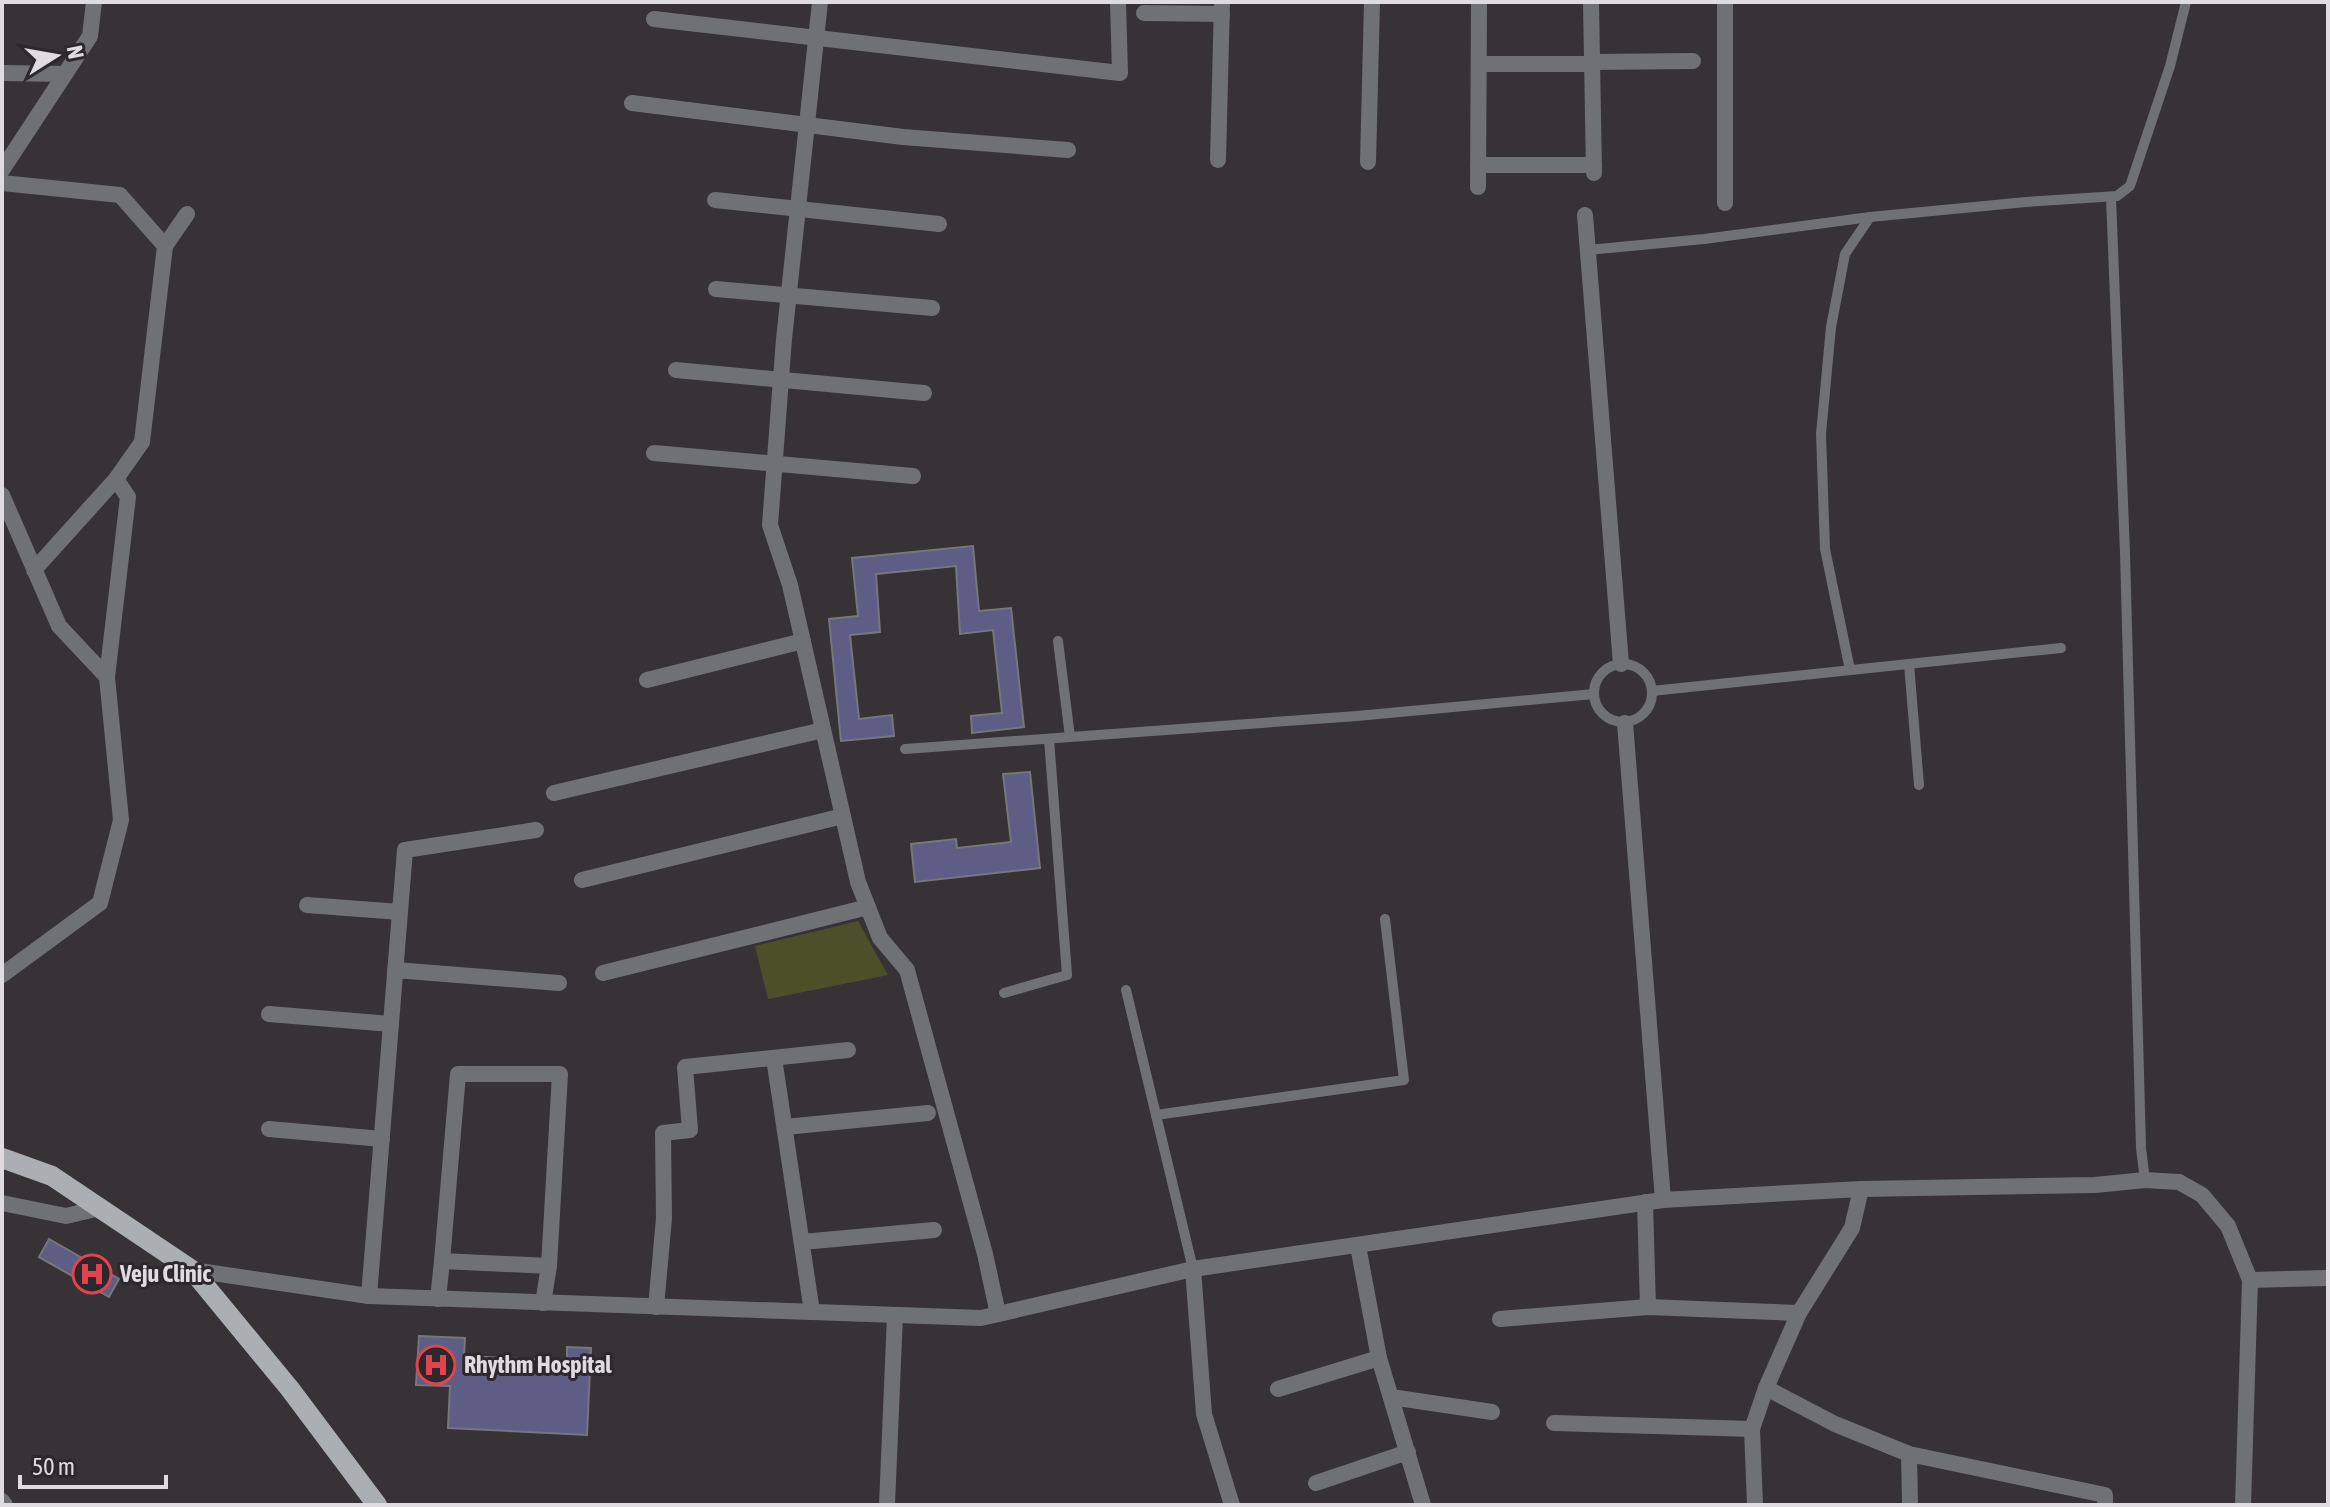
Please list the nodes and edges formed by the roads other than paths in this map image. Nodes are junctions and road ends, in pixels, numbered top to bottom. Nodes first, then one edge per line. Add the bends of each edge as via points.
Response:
1 (94, 2) edge
2 (820, 2) edge
3 (1118, 2) edge
4 (1372, 2) edge
5 (1479, 2) edge
6 (1591, 2) edge
7 (1725, 2) edge
8 (2186, 2) edge
9 (1222, 8) edge
10 (1144, 13) dead end
11 (654, 19) dead end
12 (817, 38) junction
13 (1693, 61) dead end
14 (1592, 63) junction
15 (1479, 64) junction
16 (2, 73) edge
17 (65, 74) junction
18 (632, 103) dead end
19 (808, 125) junction
20 (1068, 150) dead end
21 (1218, 160) dead end
22 (1368, 162) dead end
23 (1478, 165) junction
24 (2, 170) edge
25 (2, 183) edge
26 (1478, 187) dead end
27 (2111, 197) junction
28 (715, 200) dead end
29 (1725, 203) dead end
30 (799, 209) junction
31 (187, 214) dead end
32 (1585, 215) dead end
33 (1870, 217) junction
34 (939, 224) dead end
35 (165, 246) junction
36 (1588, 250) junction
37 (716, 289) dead end
38 (789, 295) junction
39 (932, 308) dead end
40 (676, 370) dead end
41 (781, 380) junction
42 (924, 393) dead end
43 (654, 453) dead end
44 (775, 465) junction
45 (913, 476) dead end
46 (116, 479) junction
47 (2, 495) edge
48 (34, 570) junction
49 (803, 641) junction
50 (1058, 641) dead end
51 (2061, 648) dead end
52 (1621, 664) junction
53 (1909, 664) junction
54 (1850, 670) junction
55 (107, 677) junction
56 (647, 680) dead end
57 (1652, 691) junction
58 (1594, 694) junction
59 (1625, 723) junction
60 (823, 730) junction
61 (1070, 737) junction
62 (1049, 739) junction
63 (905, 749) dead end
64 (1919, 785) dead end
65 (554, 793) dead end
66 (843, 816) junction
67 (536, 830) dead end
68 (582, 880) dead end
69 (307, 905) dead end
70 (868, 907) junction
71 (400, 912) junction
72 (1385, 919) dead end
73 (395, 970) junction
74 (603, 973) dead end
75 (2, 975) edge
76 (559, 983) dead end
77 (1126, 990) dead end
78 (1004, 993) dead end
79 (269, 1014) dead end
80 (391, 1024) junction
81 (848, 1050) dead end
82 (774, 1058) junction
83 (928, 1113) dead end
84 (1156, 1115) junction
85 (785, 1127) junction
86 (269, 1129) dead end
87 (382, 1139) junction
88 (2, 1158) edge
89 (2145, 1180) junction
90 (1861, 1189) junction
91 (1663, 1200) junction
92 (1645, 1202) junction
93 (2, 1203) edge
94 (100, 1208) junction
95 (934, 1230) dead end
96 (802, 1242) junction
97 (1358, 1246) junction
98 (442, 1261) junction
99 (549, 1266) junction
100 (1193, 1269) junction
101 (192, 1270) junction
102 (2328, 1278) edge
103 (2250, 1280) junction
104 (369, 1296) junction
105 (438, 1299) junction
106 (543, 1303) junction
107 (656, 1307) junction
108 (1648, 1307) junction
109 (812, 1312) junction
110 (1799, 1313) junction
111 (998, 1314) junction
112 (895, 1315) junction
113 (1500, 1319) dead end
114 (1379, 1358) junction
115 (1766, 1388) junction
116 (1278, 1389) dead end
117 (1391, 1397) junction
118 (1492, 1412) dead end
119 (1554, 1423) dead end
120 (1752, 1429) junction
121 (1408, 1452) junction
122 (1909, 1454) junction
123 (1316, 1483) dead end
124 (377, 1505) edge
125 (887, 1505) edge
126 (1232, 1505) edge
127 (1423, 1505) edge
128 (1755, 1505) edge
129 (1910, 1505) edge
130 (2105, 1505) edge
131 (2243, 1505) edge

1 - 17 street via 90,36
2 - 12 street
3 - 12 street via 1120,73
4 - 22 street
5 - 15 street
6 - 14 street
7 - 29 street
8 - 27 lane via 2130,186
9 - 10 street
9 - 21 street
11 - 12 street
12 - 19 street
13 - 14 street
14 - 15 street
14 - 23 street via 1594,169
15 - 23 street
16 - 17 street
17 - 24 street
18 - 19 street
19 - 20 street
19 - 30 street
23 - 26 street
25 - 35 street via 120,195
27 - 33 lane
27 - 89 lane
28 - 30 street
30 - 34 street
30 - 38 street
31 - 35 street
32 - 36 street
33 - 36 lane
33 - 54 lane via 1845,254 1831,327 1821,434 1825,549
35 - 46 street via 142,442
36 - 52 street
37 - 38 street
38 - 39 street
38 - 41 street
40 - 41 street
41 - 42 street
41 - 44 street
43 - 44 street
44 - 45 street
44 - 49 street via 770,525
46 - 48 street
46 - 55 street via 128,497
47 - 48 street
48 - 55 street via 59,626
49 - 56 street
49 - 60 street
50 - 61 lane
51 - 53 lane
52 - 57 lane via 1639,668
52 - 58 lane via 1603,672
53 - 54 lane
53 - 64 lane
54 - 57 lane
55 - 75 street via 121,820 100,903
57 - 59 lane via 1642,716
58 - 59 lane via 1606,717
58 - 61 lane
59 - 91 street
60 - 65 street
60 - 66 street
61 - 62 lane
62 - 63 lane
62 - 78 lane via 1067,975
66 - 68 street
66 - 70 street
67 - 71 street via 405,850
69 - 71 street
70 - 74 street
70 - 111 street via 880,938 907,970
71 - 73 street
72 - 84 lane via 1404,1080
73 - 76 street
73 - 80 street
77 - 84 lane
79 - 80 street
80 - 87 street
81 - 82 street
82 - 85 street
82 - 107 street via 685,1067 690,1130 663,1133 664,1218
83 - 85 street
84 - 100 lane
85 - 96 street
86 - 87 street
87 - 104 street
88 - 94 main road via 52,1176
89 - 90 street
89 - 103 street via 2179,1182 2202,1195 2228,1226
90 - 91 street
90 - 110 street via 1852,1228
91 - 92 street
92 - 97 street
92 - 108 street
93 - 94 street via 66,1216
94 - 101 main road
95 - 96 street
96 - 109 street
97 - 100 street
97 - 114 street
98 - 99 street
98 - 99 street via 458,1074 560,1074
98 - 105 street
99 - 106 street
100 - 111 street
100 - 126 street via 1204,1414
101 - 104 street
101 - 124 main road
102 - 103 street
103 - 131 street
104 - 105 street
105 - 106 street
106 - 107 street
107 - 109 street
108 - 110 street
108 - 113 street
109 - 112 street
110 - 115 street
111 - 112 street
112 - 125 street
114 - 116 street
114 - 117 street
115 - 120 street
115 - 122 street
117 - 118 street
117 - 121 street
119 - 120 street
120 - 128 street
121 - 123 street
121 - 127 street
122 - 129 street
122 - 130 street via 2105,1495

